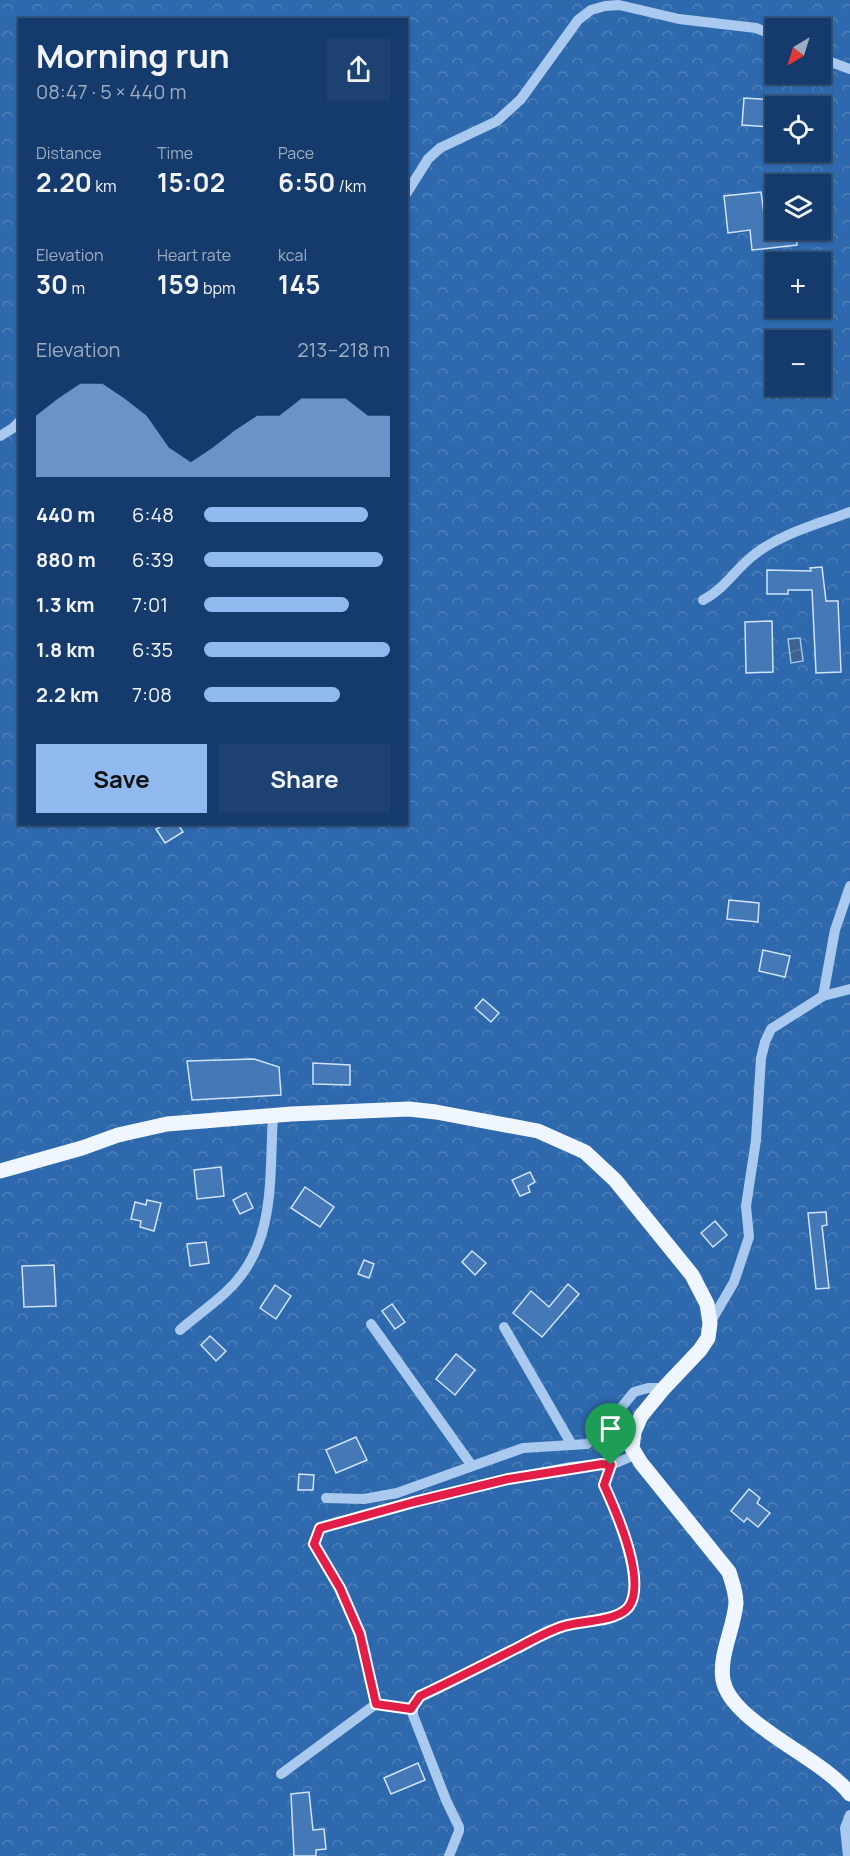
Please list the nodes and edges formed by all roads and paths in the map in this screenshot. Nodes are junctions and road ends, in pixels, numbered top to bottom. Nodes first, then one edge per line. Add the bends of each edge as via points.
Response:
1 (765, 32) edge
2 (831, 62) edge
3 (850, 69) edge
4 (408, 191) edge
5 (18, 423) edge
6 (0, 436) edge
7 (850, 512) edge
8 (703, 600) dead end
9 (850, 886) edge
10 (850, 989) edge
11 (823, 996) junction
12 (273, 1115) junction
13 (0, 1171) edge
14 (710, 1323) junction
15 (371, 1324) dead end
16 (504, 1327) dead end
17 (180, 1330) dead end
18 (664, 1388) junction
19 (572, 1445) junction
20 (635, 1455) junction
21 (611, 1465) junction
22 (472, 1466) junction
23 (326, 1498) dead end
24 (376, 1704) junction
25 (411, 1709) junction
26 (280, 1774) dead end
27 (850, 1794) edge
28 (850, 1815) edge
29 (449, 1856) edge
30 (848, 1856) edge

1 - 4 street via 679,19 619,5 591,10 578,20 511,110 497,121 440,148 428,159
2 - 3 street
5 - 6 street
7 - 8 street via 762,549 715,594
9 - 11 street via 835,930
10 - 11 street
11 - 14 street via 771,1029 765,1042 746,1206 749,1237 734,1282
12 - 13 main road via 144,1128
12 - 14 main road via 409,1109 436,1112 538,1131 585,1152 615,1180 692,1275 707,1305
12 - 17 street via 267,1212 256,1252 227,1291
14 - 18 main road via 708,1338 700,1350
15 - 22 street
16 - 19 street
18 - 19 street via 634,1392 598,1436 587,1444
18 - 20 main road via 641,1416 634,1432
19 - 22 street via 522,1448
20 - 21 street
20 - 27 main road via 729,1572 736,1604 722,1667 729,1694 737,1706 834,1776
21 - 24 street via 571,1467 508,1479 320,1528 314,1544 340,1588 360,1634
21 - 25 street via 604,1485 626,1536 633,1572 629,1608 616,1617 579,1622 546,1633 420,1696
22 - 23 street via 397,1493 364,1499
24 - 25 street
24 - 26 street
25 - 29 street via 459,1827
28 - 30 street via 845,1828

